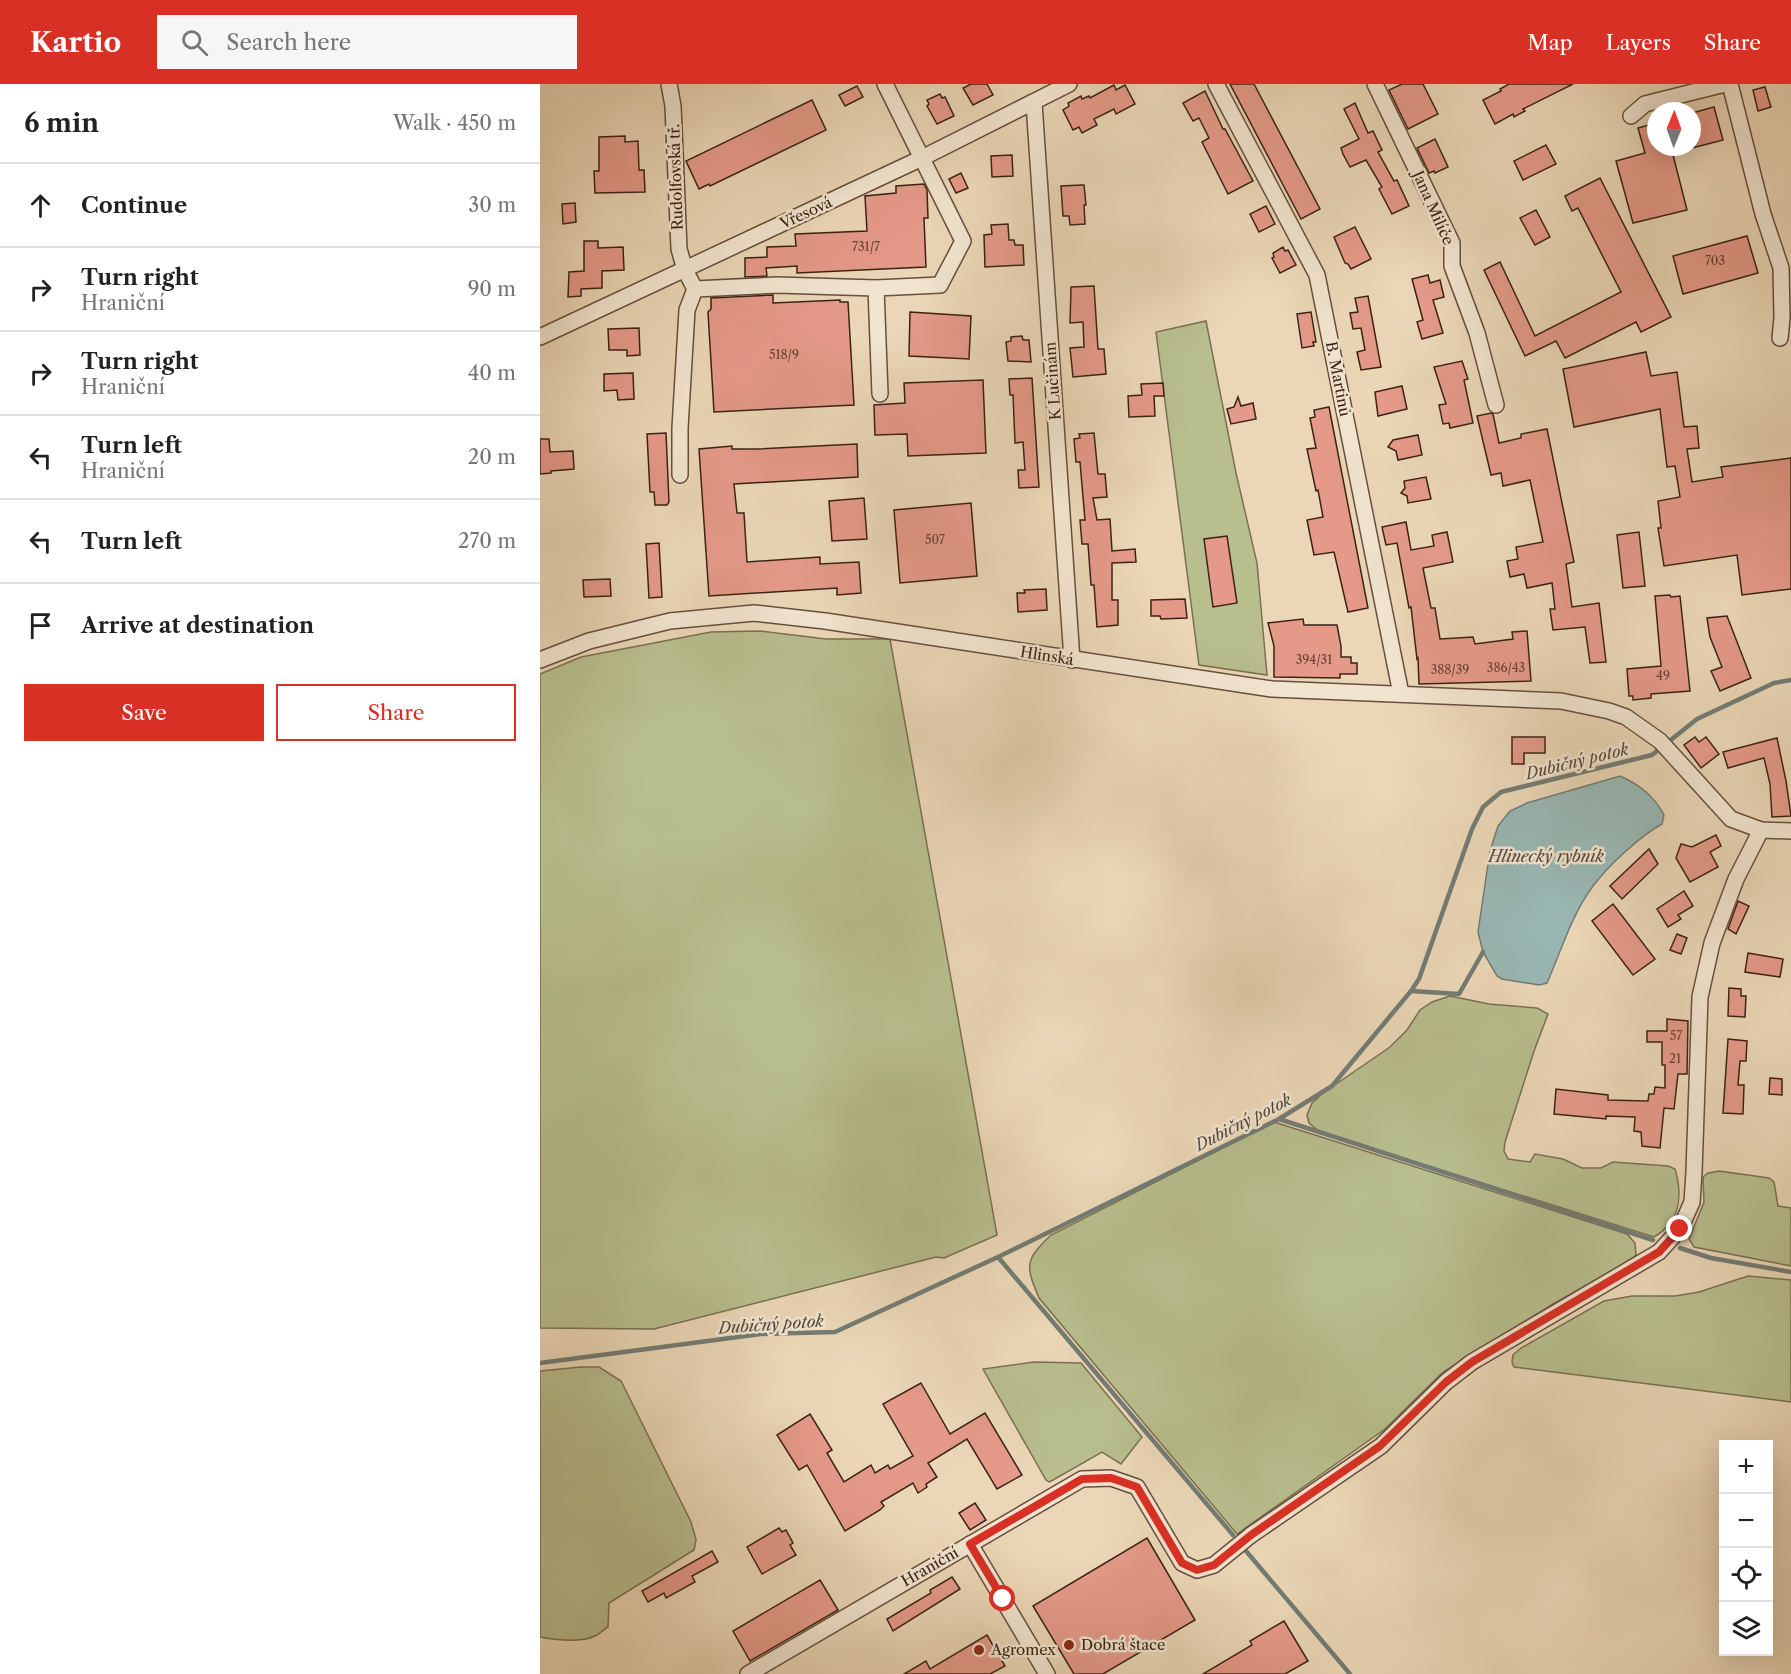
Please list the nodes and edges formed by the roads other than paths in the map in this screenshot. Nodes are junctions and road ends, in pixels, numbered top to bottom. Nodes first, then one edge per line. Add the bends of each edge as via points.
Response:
1 (669, 84) edge
2 (885, 84) edge
3 (1069, 84) edge
4 (1216, 84) edge
5 (1375, 84) edge
6 (1725, 84) edge
7 (1730, 84) edge
8 (1034, 103) junction
9 (1631, 116) dead end
10 (922, 158) junction
11 (685, 270) junction
12 (876, 288) junction
13 (695, 289) junction
14 (540, 337) edge
15 (1780, 338) dead end
16 (880, 394) dead end
17 (1496, 405) dead end
18 (680, 475) dead end
19 (540, 660) edge
20 (1072, 660) junction
21 (1401, 694) junction
22 (1761, 830) junction
23 (1791, 831) edge
24 (970, 1544) junction
25 (748, 1674) edge
26 (1047, 1674) edge

1 - 11 street, Rudolfovská tř. via 674,106 679,249
2 - 10 street
3 - 8 street, Vřesová
4 - 21 street, B. Martinů via 1317,275
5 - 17 street, Jana Milíče via 1452,243 1452,266 1477,333
6 - 9 street via 1646,104
7 - 15 street via 1781,268
8 - 10 street, Vřesová
8 - 20 street, K Lučinám
10 - 11 street, Vřesová
10 - 12 street via 963,241 940,285
11 - 13 street, Rudolfovská tř.
11 - 14 street, Vřesová
12 - 13 street via 777,285
12 - 16 street
13 - 18 street via 687,310
19 - 20 street, Hlinská via 589,641 670,621 754,613
20 - 21 street, Hlinská via 1272,689
21 - 22 street, Hlinská via 1561,701 1626,717 1664,746 1731,819
22 - 23 street, Hlinská
22 - 24 street, Hraniční via 1736,879 1712,943 1700,997 1692,1202 1680,1229 1659,1252 1472,1362 1380,1446 1214,1565 1197,1570 1182,1563 1137,1487 1111,1478 1082,1479
24 - 25 street, Hraniční
24 - 26 street

